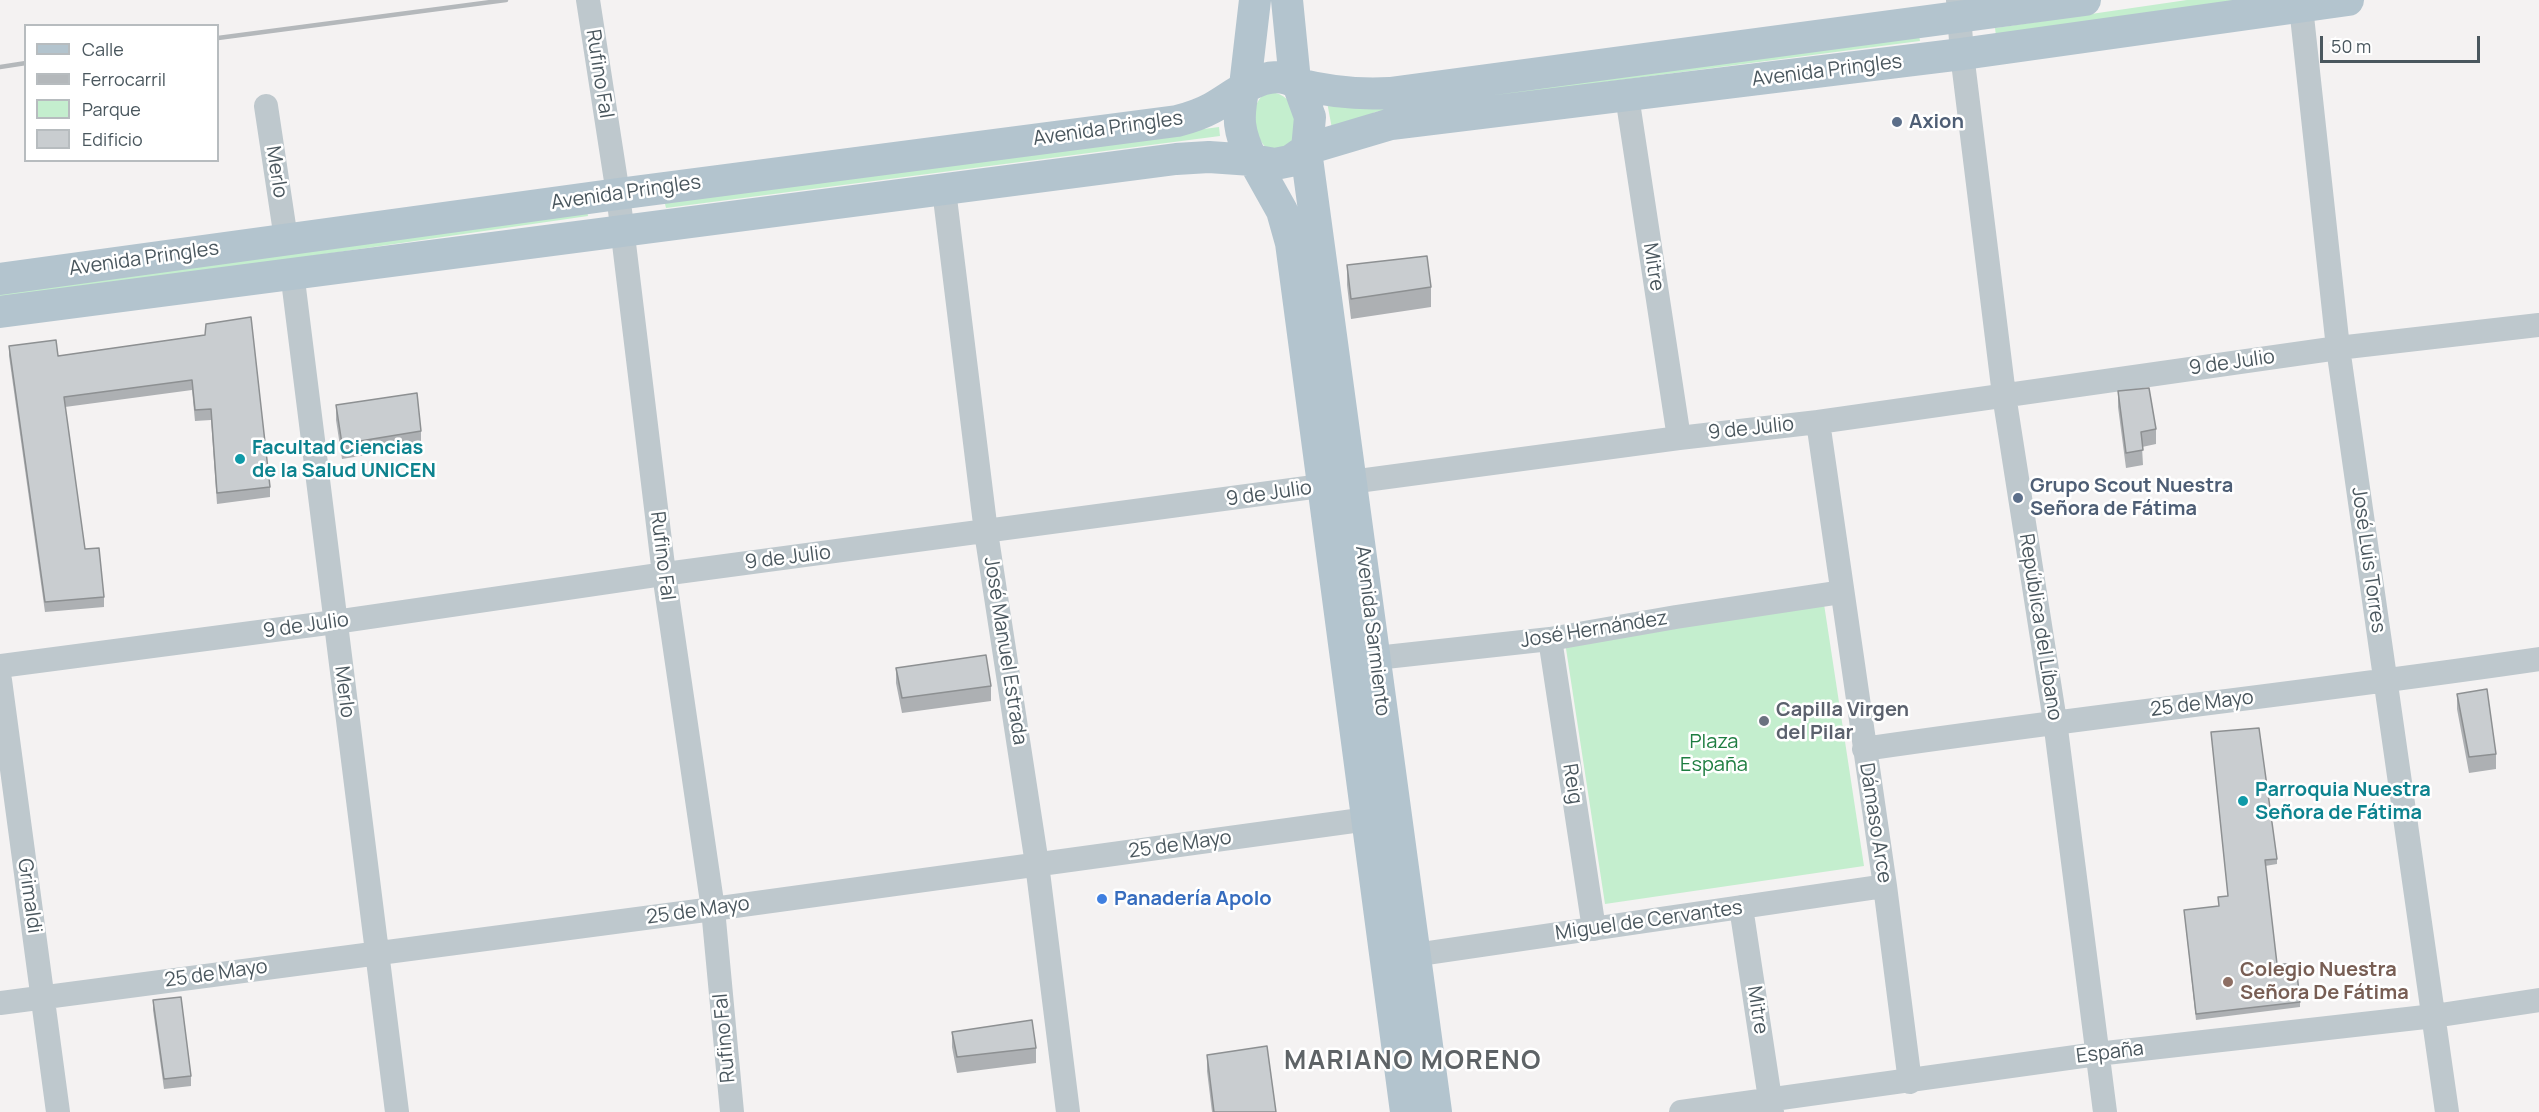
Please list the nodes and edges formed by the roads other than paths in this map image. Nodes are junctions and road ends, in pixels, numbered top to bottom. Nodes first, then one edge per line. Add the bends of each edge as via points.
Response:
1 (588, 0) edge
2 (1255, 0) edge
3 (1287, 0) edge
4 (2085, 0) edge
5 (2349, 0) edge
6 (2301, 7) junction
7 (1959, 8) edge
8 (1962, 54) junction
9 (1297, 82) junction
10 (1245, 87) junction
11 (1627, 96) junction
12 (266, 106) dead end
13 (1307, 150) junction
14 (1253, 160) junction
15 (944, 190) junction
16 (618, 194) junction
17 (622, 231) junction
18 (286, 238) junction
19 (292, 272) junction
20 (0, 279) edge
21 (0, 312) edge
22 (2539, 325) edge
23 (2338, 348) junction
24 (2004, 395) junction
25 (1818, 422) junction
26 (1679, 438) junction
27 (1353, 483) junction
28 (1322, 487) junction
29 (986, 532) junction
30 (664, 574) junction
31 (1842, 592) junction
32 (335, 622) junction
33 (1550, 639) junction
34 (2539, 659) edge
35 (1361, 660) junction
36 (0, 666) edge
37 (0, 680) edge
38 (2386, 681) junction
39 (2055, 721) junction
40 (1864, 749) junction
41 (1382, 815) junction
42 (1037, 864) junction
43 (1885, 886) junction
44 (1741, 907) junction
45 (713, 909) junction
46 (1594, 929) junction
47 (378, 952) junction
48 (1414, 955) junction
49 (42, 997) junction
50 (2539, 1000) edge
51 (0, 1003) edge
52 (2434, 1016) junction
53 (2097, 1054) junction
54 (1910, 1082) junction
55 (1772, 1107) edge
56 (58, 1112) edge
57 (397, 1112) edge
58 (732, 1112) edge
59 (1068, 1112) edge
60 (1406, 1112) edge
61 (1436, 1112) edge
62 (1681, 1112) edge
63 (2105, 1112) edge
64 (2447, 1112) edge

1 - 16 street, Rufino Fal
2 - 10 main road
3 - 9 main road
4 - 7 main road, Avenida Pringles
5 - 6 main road, Avenida Pringles
6 - 8 main road, Avenida Pringles
6 - 23 street, José Luis Torres
7 - 8 street, República del Líbano
7 - 9 main road, Avenida Pringles via 1390,93 1357,95
8 - 11 main road, Avenida Pringles
8 - 24 street, República del Líbano
9 - 10 main road via 1280,78 1260,80
9 - 13 main road via 1310,117
10 - 14 main road via 1239,128
10 - 16 main road, Avenida Pringles via 1213,108 1177,121
11 - 13 main road, Avenida Pringles via 1391,124
11 - 26 street, Mitre
12 - 18 street, Merlo
13 - 14 main road via 1290,161
13 - 27 main road, Avenida Sarmiento
14 - 15 main road, Avenida Pringles via 1176,159
14 - 28 main road, Avenida Sarmiento via 1282,211 1291,243
15 - 17 main road, Avenida Pringles
15 - 29 street, José Manuel Estrada
16 - 17 street, Rufino Fal
16 - 18 main road, Avenida Pringles
17 - 19 main road, Avenida Pringles
17 - 30 street, Rufino Fal
18 - 20 main road, Avenida Pringles
19 - 21 main road, Avenida Pringles
19 - 32 street, Merlo
22 - 23 street, 9 de Julio
23 - 24 street, 9 de Julio
23 - 38 street, José Luis Torres
24 - 25 street, 9 de Julio
24 - 39 street, República del Líbano
25 - 26 street, 9 de Julio
25 - 31 street, Dámaso Arce
26 - 27 street, 9 de Julio
27 - 28 street, 9 de Julio
27 - 35 main road, Avenida Sarmiento
28 - 29 street, 9 de Julio
28 - 35 main road, Avenida Sarmiento
29 - 30 street, 9 de Julio
29 - 42 street, José Manuel Estrada
30 - 32 street, 9 de Julio
30 - 45 street, Rufino Fal
31 - 33 street, José Hernández
31 - 40 street, Dámaso Arce
32 - 36 street, 9 de Julio
32 - 47 street, Merlo
33 - 35 street, José Hernández
33 - 46 street, Reig
34 - 38 street, 25 de Mayo
35 - 41 main road, Avenida Sarmiento
37 - 49 street, Grimaldi
38 - 39 street, 25 de Mayo
38 - 52 street, José Luis Torres
39 - 40 street, 25 de Mayo
39 - 53 street, República del Líbano
40 - 43 street, Dámaso Arce
41 - 42 street, 25 de Mayo
41 - 48 main road, Avenida Sarmiento
41 - 60 main road, Avenida Sarmiento
42 - 45 street, 25 de Mayo
42 - 59 street, José Manuel Estrada
43 - 44 street, Miguel de Cervantes
43 - 54 street, Dámaso Arce
44 - 46 street, Miguel de Cervantes
44 - 55 street, Mitre
45 - 47 street, 25 de Mayo
45 - 58 street, Rufino Fal
46 - 48 street, Miguel de Cervantes
47 - 49 street, 25 de Mayo
47 - 57 street, Merlo
48 - 61 main road, Avenida Sarmiento
49 - 51 street, 25 de Mayo
49 - 56 street, Grimaldi
50 - 52 street, España
52 - 53 street, España
52 - 64 street, José Luis Torres
53 - 54 street, España
53 - 63 street, República del Líbano
54 - 55 street, España
55 - 62 street, España

